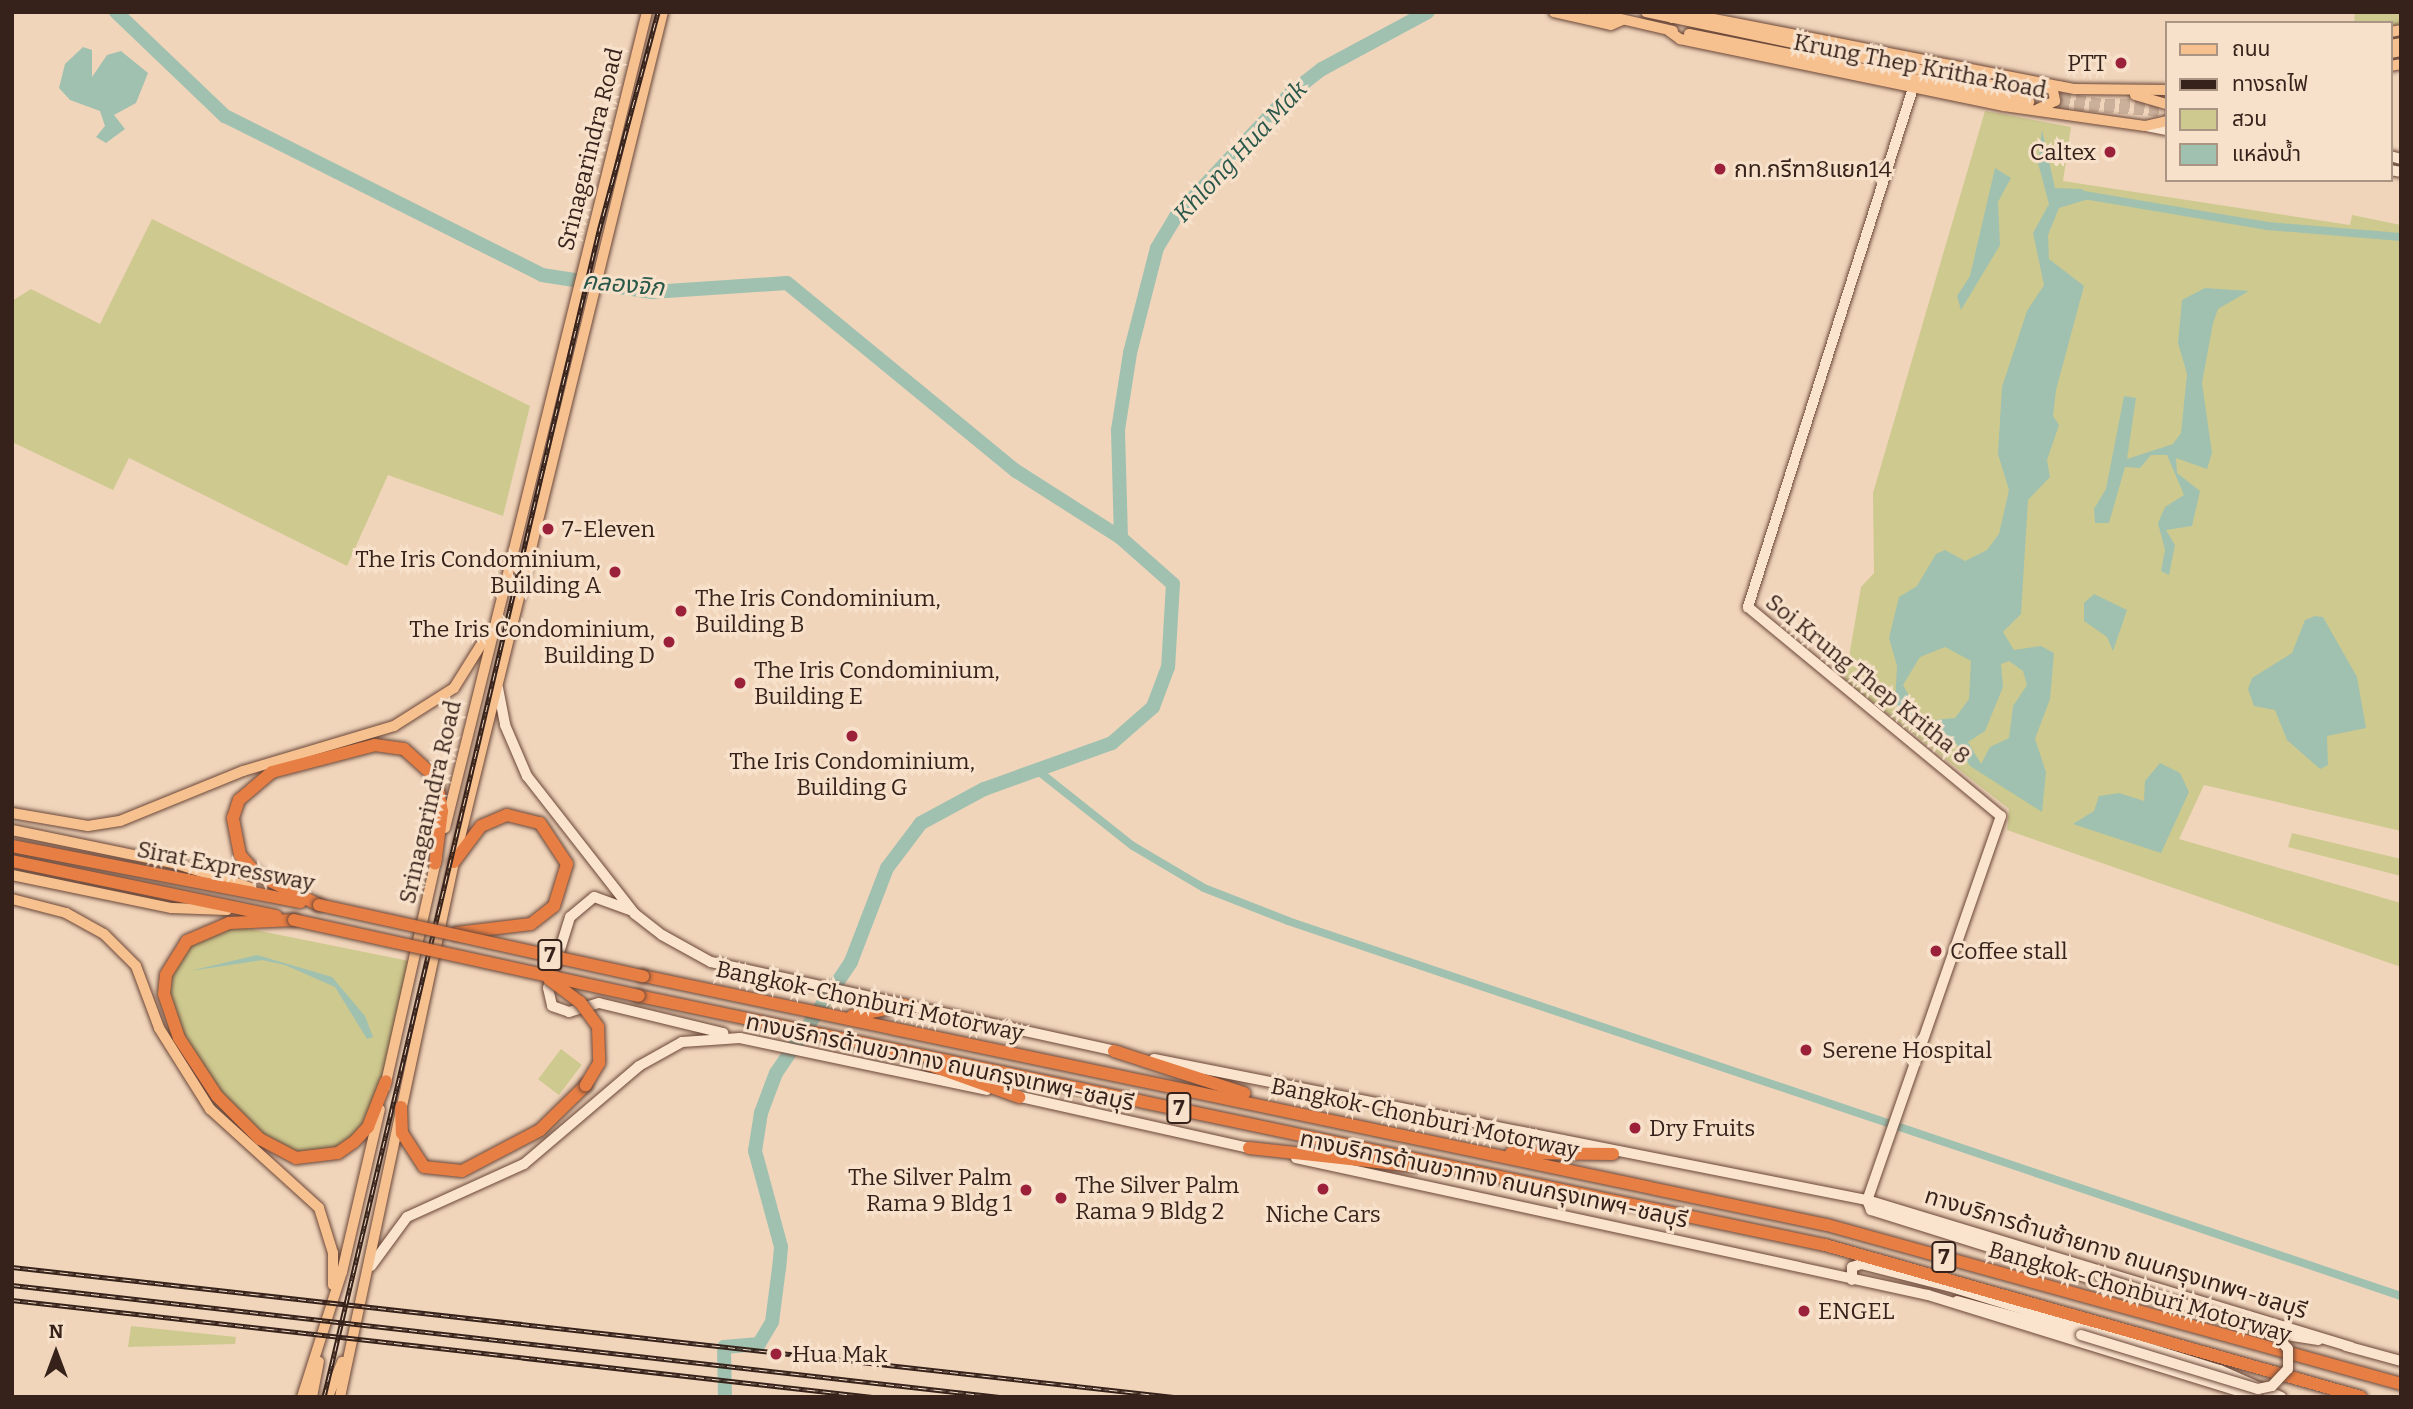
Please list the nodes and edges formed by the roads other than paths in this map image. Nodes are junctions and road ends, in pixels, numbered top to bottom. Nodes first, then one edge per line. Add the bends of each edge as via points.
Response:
1 (647, 12) edge
2 (663, 12) edge
3 (1554, 12) edge
4 (1591, 12) edge
5 (1646, 12) edge
6 (1672, 18) junction
7 (1622, 20) junction
8 (1669, 31) junction
9 (2034, 81) junction
10 (1913, 88) junction
11 (2164, 90) edge
12 (2125, 92) junction
13 (2029, 102) junction
14 (2164, 103) edge
15 (2164, 122) edge
16 (2146, 126) junction
17 (2164, 130) edge
18 (499, 600) junction
19 (498, 688) junction
20 (12, 813) edge
21 (12, 830) edge
22 (12, 846) edge
23 (12, 861) edge
24 (454, 862) junction
25 (435, 864) junction
26 (12, 875) edge
27 (276, 897) junction
28 (12, 899) edge
29 (318, 905) junction
30 (250, 911) junction
31 (635, 914) junction
32 (294, 920) junction
33 (432, 928) joint
34 (457, 933) junction
35 (428, 950) joint
36 (546, 976) junction
37 (905, 1006) junction
38 (845, 1017) junction
39 (740, 1038) junction
40 (880, 1048) junction
41 (1114, 1051) junction
42 (386, 1081) junction
43 (1019, 1097) junction
44 (401, 1107) junction
45 (1297, 1111) junction
46 (1249, 1148) junction
47 (1483, 1152) junction
48 (1613, 1154) junction
49 (1478, 1173) junction
50 (1867, 1200) junction
51 (1882, 1203) junction
52 (1887, 1219) junction
53 (1952, 1224) junction
54 (1983, 1233) junction
55 (1947, 1237) junction
56 (342, 1272) junction
57 (1852, 1280) junction
58 (333, 1295) junction
59 (1928, 1295) junction
60 (358, 1299) junction
61 (349, 1347) junction
62 (2351, 1347) junction
63 (2401, 1361) edge
64 (2401, 1384) edge
65 (302, 1397) edge
66 (312, 1397) edge
67 (328, 1397) edge
68 (340, 1397) edge
69 (2258, 1397) edge
70 (2281, 1397) edge
71 (2361, 1397) edge

1 - 18 main road, Srinagarindra Road
2 - 19 main road, Srinagarindra Road
3 - 7 main road via 1611,25
4 - 7 main road, Krung Thep Kritha Road
5 - 6 main road, Krung Thep Kritha Road
6 - 9 main road, Krung Thep Kritha Road via 1683,13
6 - 13 main road, Krung Thep Kritha Road
7 - 8 main road, Krung Thep Kritha Road
8 - 10 main road, Krung Thep Kritha Road via 1680,39
8 - 13 main road, Krung Thep Kritha Road
9 - 12 main road, Krung Thep Kritha Road
9 - 13 main road via 2053,90 2055,101 2049,108
10 - 13 main road, Krung Thep Kritha Road
10 - 50 main road, Soi Krung Thep Kritha 8 via 1748,607 2001,816
11 - 12 main road, Krung Thep Kritha Road
12 - 14 main road
13 - 16 main road, Krung Thep Kritha Road
15 - 16 main road, Krung Thep Kritha Road
16 - 17 main road
18 - 20 main road via 465,675 415,718 243,771 120,821 88,826
18 - 25 main road, Srinagarindra Road
19 - 24 main road, Srinagarindra Road
19 - 31 main road, ทางบริการด้านซ้ายทาง ถนนกรุงเทพฯ-ชลบุรี via 505,725 527,776
21 - 27 main road via 177,864
22 - 27 highway, Sirat Expressway
23 - 30 highway, Sirat Expressway
24 - 34 highway via 481,826 507,815 540,822 564,853 561,894 545,916 516,928
24 - 44 main road, Srinagarindra Road
25 - 29 highway via 442,811 436,778 404,749 374,745 272,772 252,784 233,818 240,855 258,875
25 - 42 main road, Srinagarindra Road
26 - 30 main road via 172,908
27 - 29 highway, Sirat Expressway
28 - 58 main road via 66,913 104,934 135,966 159,1028 211,1109 319,1208 333,1253
29 - 33 highway, Sirat Expressway, bridge
30 - 32 highway, Sirat Expressway
31 - 37 main road, ทางบริการด้านซ้ายทาง ถนนกรุงเทพฯ-ชลบุรี via 711,962
31 - 39 main road via 594,897 570,917 548,988 552,1006 569,1012 599,1003
32 - 35 highway, Sirat Expressway, bridge
32 - 42 highway via 229,923 187,941 166,975 164,994 179,1038 217,1096 278,1151 296,1158 338,1153 368,1127
33 - 34 highway, Bangkok-Chonburi Motorway / 7, bridge
34 - 38 highway, Bangkok-Chonburi Motorway / 7, bridge
35 - 36 highway, Bangkok-Chonburi Motorway / 7, bridge
36 - 40 highway, Bangkok-Chonburi Motorway / 7, bridge
36 - 44 highway, bridge via 580,1002 598,1027 599,1063 586,1084 540,1130 462,1171 424,1167 402,1133
37 - 38 highway
37 - 41 main road, ทางบริการด้านซ้ายทาง ถนนกรุงเทพฯ-ชลบุรี
38 - 45 highway, Bangkok-Chonburi Motorway / 7
39 - 43 main road, ทางบริการด้านขวาทาง ถนนกรุงเทพฯ-ชลบุรี
39 - 60 main road, ทางบริการด้านขวาทาง ถนนกรุงเทพฯ-ชลบุรี via 701,1038 659,1052 524,1164 407,1217 375,1256
40 - 43 highway
40 - 49 highway, Bangkok-Chonburi Motorway / 7
41 - 45 highway
41 - 48 main road, ทางบริการด้านซ้ายทาง ถนนกรุงเทพฯ-ชลบุรี
42 - 56 main road, Srinagarindra Road
43 - 46 main road, ทางบริการด้านขวาทาง ถนนกรุงเทพฯ-ชลบุรี
44 - 60 main road, Srinagarindra Road
45 - 47 highway, Bangkok-Chonburi Motorway / 7
46 - 49 highway
46 - 57 main road, ทางบริการด้านขวาทาง ถนนกรุงเทพฯ-ชลบุรี via 1726,1246
47 - 48 highway
47 - 64 highway, Bangkok-Chonburi Motorway / 7 via 1827,1225
48 - 50 main road, ทางบริการด้านซ้ายทาง ถนนกรุงเทพฯ-ชลบุรี
49 - 71 highway, Bangkok-Chonburi Motorway / 7 via 1910,1266
50 - 51 main road, ทางบริการด้านซ้ายทาง ถนนกรุงเทพฯ-ชลบุรี
50 - 52 main road, ทางบริการด้านซ้ายทาง ถนนกรุงเทพฯ-ชลบุรี
51 - 52 main road
51 - 53 main road, ทางบริการด้านซ้ายทาง ถนนกรุงเทพฯ-ชลบุรี
52 - 55 main road, ทางบริการด้านซ้ายทาง ถนนกรุงเทพฯ-ชลบุรี
53 - 54 main road, ทางบริการด้านซ้ายทาง ถนนกรุงเทพฯ-ชลบุรี
53 - 55 main road
54 - 59 main road, bridge via 2100,1277 2274,1333 2288,1349 2288,1369 2272,1386 2258,1389
54 - 62 main road, ทางบริการด้านซ้ายทาง ถนนกรุงเทพฯ-ชลบุรี
55 - 62 main road, ทางบริการด้านซ้ายทาง ถนนกรุงเทพฯ-ชลบุรี via 2255,1329
56 - 58 main road, Srinagarindra Road
56 - 66 main road
57 - 59 main road, ทางบริการด้านขวาทาง ถนนกรุงเทพฯ-ชลบุรี
57 - 70 main road via 1852,1268 1861,1264 1948,1286 2220,1370
58 - 65 main road, Srinagarindra Road
59 - 69 main road, ทางบริการด้านขวาทาง ถนนกรุงเทพฯ-ชลบุรี
60 - 61 main road, Srinagarindra Road
61 - 67 main road
61 - 68 main road, Srinagarindra Road
62 - 63 main road, ทางบริการด้านซ้ายทาง ถนนกรุงเทพฯ-ชลบุรี

